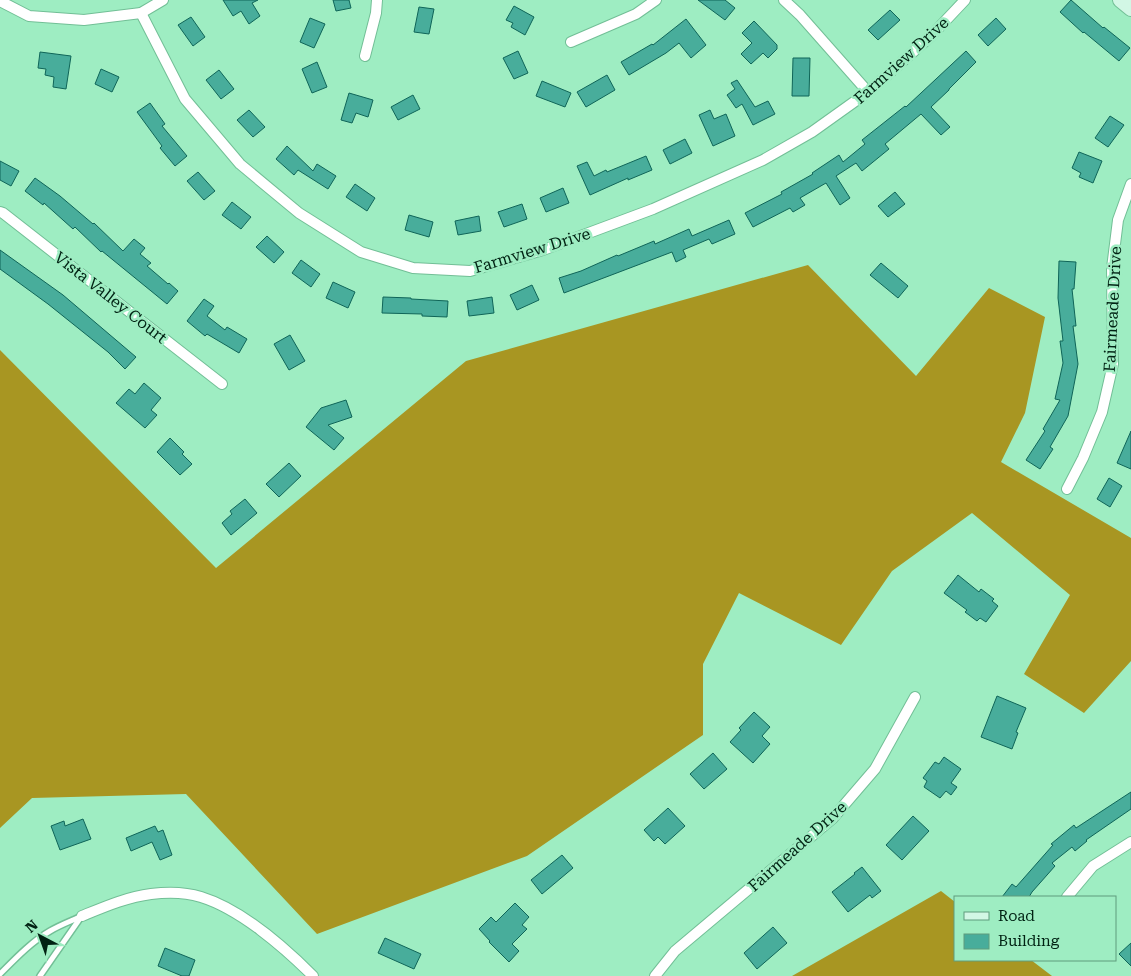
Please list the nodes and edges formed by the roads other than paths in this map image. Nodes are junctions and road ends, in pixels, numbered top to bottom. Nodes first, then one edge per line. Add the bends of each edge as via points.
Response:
1 (163, 0) edge
2 (377, 0) edge
3 (656, 0) edge
4 (784, 0) edge
5 (965, 0) edge
6 (1120, 0) edge
7 (0, 1) edge
8 (1131, 9) edge
9 (141, 13) junction
10 (572, 42) dead end
11 (365, 56) dead end
12 (868, 92) junction
13 (1131, 184) edge
14 (0, 212) edge
15 (222, 384) dead end
16 (1067, 489) dead end
17 (915, 697) dead end
18 (1131, 842) edge
19 (1068, 896) edge
20 (82, 916) junction
21 (0, 974) edge
22 (40, 976) edge
23 (313, 976) edge
24 (655, 976) edge

1 - 9 street
2 - 11 street
3 - 10 street via 636,14
4 - 12 street
5 - 12 street, Farmview Drive via 931,36
6 - 8 street
7 - 9 street via 29,16 84,20
9 - 12 street, Farmview Drive via 185,99 240,164 299,213 361,252 413,268 470,271 543,250 653,208 763,160 812,132
13 - 16 street, Fairmeade Drive via 1118,220 1112,268 1113,364 1102,412
14 - 15 street, Vista Valley Court
17 - 24 street, Fairmeade Drive via 875,769 832,819 675,951
18 - 19 street via 1093,866
20 - 21 lane via 42,936
20 - 22 lane
20 - 23 street via 133,897 179,893 200,897 253,925

